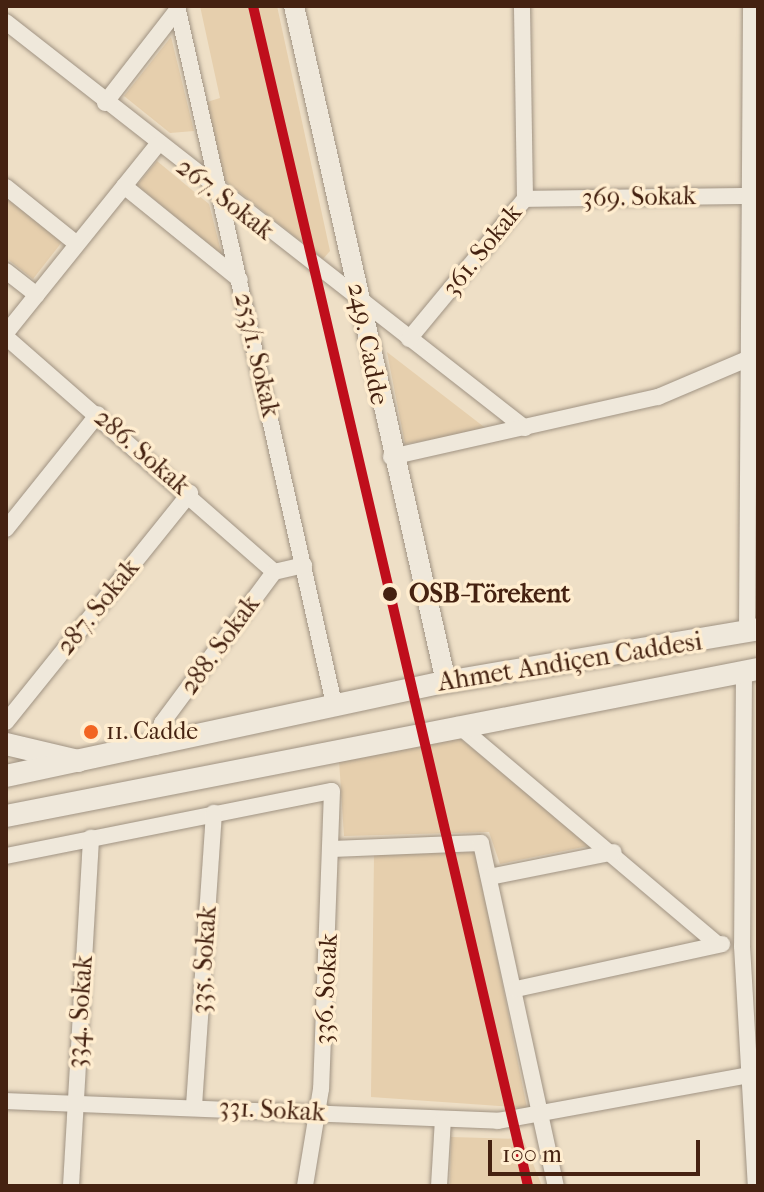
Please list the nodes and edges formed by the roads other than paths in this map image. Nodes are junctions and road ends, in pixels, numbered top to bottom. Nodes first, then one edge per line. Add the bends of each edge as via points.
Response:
1 (294, 6) edge
2 (522, 6) edge
3 (751, 6) edge
4 (178, 7) edge
5 (6, 22) edge
6 (105, 103) junction
7 (157, 145) junction
8 (124, 186) junction
9 (6, 187) edge
10 (220, 196) junction
11 (752, 196) junction
12 (525, 199) junction
13 (77, 244) junction
14 (6, 271) edge
15 (240, 280) junction
16 (37, 295) junction
17 (361, 305) junction
18 (6, 335) edge
19 (409, 339) junction
20 (754, 356) junction
21 (98, 414) junction
22 (525, 428) junction
23 (391, 457) junction
24 (190, 493) junction
25 (6, 529) edge
26 (304, 565) junction
27 (274, 572) junction
28 (752, 631) edge
29 (751, 670) edge
30 (446, 682) junction
31 (334, 704) junction
32 (6, 722) edge
33 (458, 725) junction
34 (6, 744) edge
35 (156, 747) junction
36 (83, 762) junction
37 (6, 776) edge
38 (214, 813) junction
39 (6, 816) edge
40 (91, 838) junction
41 (332, 849) junction
42 (614, 852) junction
43 (6, 856) edge
44 (489, 877) junction
45 (717, 944) junction
46 (742, 946) junction
47 (516, 989) junction
48 (749, 1075) junction
49 (6, 1101) edge
50 (74, 1102) junction
51 (194, 1106) junction
52 (318, 1112) junction
53 (538, 1116) junction
54 (443, 1119) junction
55 (71, 1186) edge
56 (305, 1186) edge
57 (439, 1186) edge
58 (556, 1186) edge
59 (756, 1186) edge

1 - 17 street, 249. Cadde
2 - 12 street, 361. Sokak
3 - 11 street
4 - 6 street
4 - 10 street, 253/1. Sokak
5 - 6 street, 267. Sokak
6 - 7 street, 267. Sokak
7 - 8 street
7 - 10 street, 267. Sokak
8 - 13 street
8 - 15 street
9 - 13 street
10 - 15 street, 253/1. Sokak
10 - 17 street, 267. Sokak
11 - 12 street, 369. Sokak
11 - 20 street
12 - 19 street, 361. Sokak
13 - 16 street
14 - 16 street
15 - 26 street, 253/1. Sokak
16 - 18 street
17 - 19 street, 267. Sokak
17 - 23 street, 249. Cadde
18 - 21 street, 286. Sokak
19 - 22 street, 267. Sokak
20 - 22 street via 658,397
20 - 28 street
21 - 24 street, 286. Sokak
21 - 25 street
22 - 23 street
23 - 30 street, 249. Cadde
24 - 27 street, 286. Sokak
24 - 32 street, 287. Sokak
26 - 27 street, 288. Sokak
26 - 31 street, 253/1. Sokak
27 - 35 street, 288. Sokak via 162,723
28 - 30 main road, Ahmet Andiçen Caddesi
29 - 33 main road, Ahmet Andiçen Caddesi
29 - 46 street
30 - 31 main road, Ahmet Andiçen Caddesi
31 - 35 main road, Ahmet Andiçen Caddesi
33 - 39 main road, Ahmet Andiçen Caddesi
33 - 42 street
34 - 36 main road
35 - 36 main road, Ahmet Andiçen Caddesi
36 - 37 main road, Ahmet Andiçen Caddesi
38 - 40 street
38 - 41 street, 336. Sokak via 332,791
38 - 51 street, 335. Sokak
40 - 43 street
40 - 50 street, 334. Sokak
41 - 44 street via 481,843
41 - 52 street, 336. Sokak
42 - 44 street
42 - 45 street
44 - 47 street
45 - 46 street
45 - 47 street
46 - 48 street
47 - 53 street
48 - 53 street, 331. Sokak
48 - 59 street
49 - 50 street, 331. Sokak
50 - 51 street, 331. Sokak
50 - 55 street, 334. Sokak
51 - 52 street, 331. Sokak
52 - 54 street, 331. Sokak
52 - 56 street, 336. Sokak
53 - 54 street, 331. Sokak
53 - 58 street
54 - 57 street

